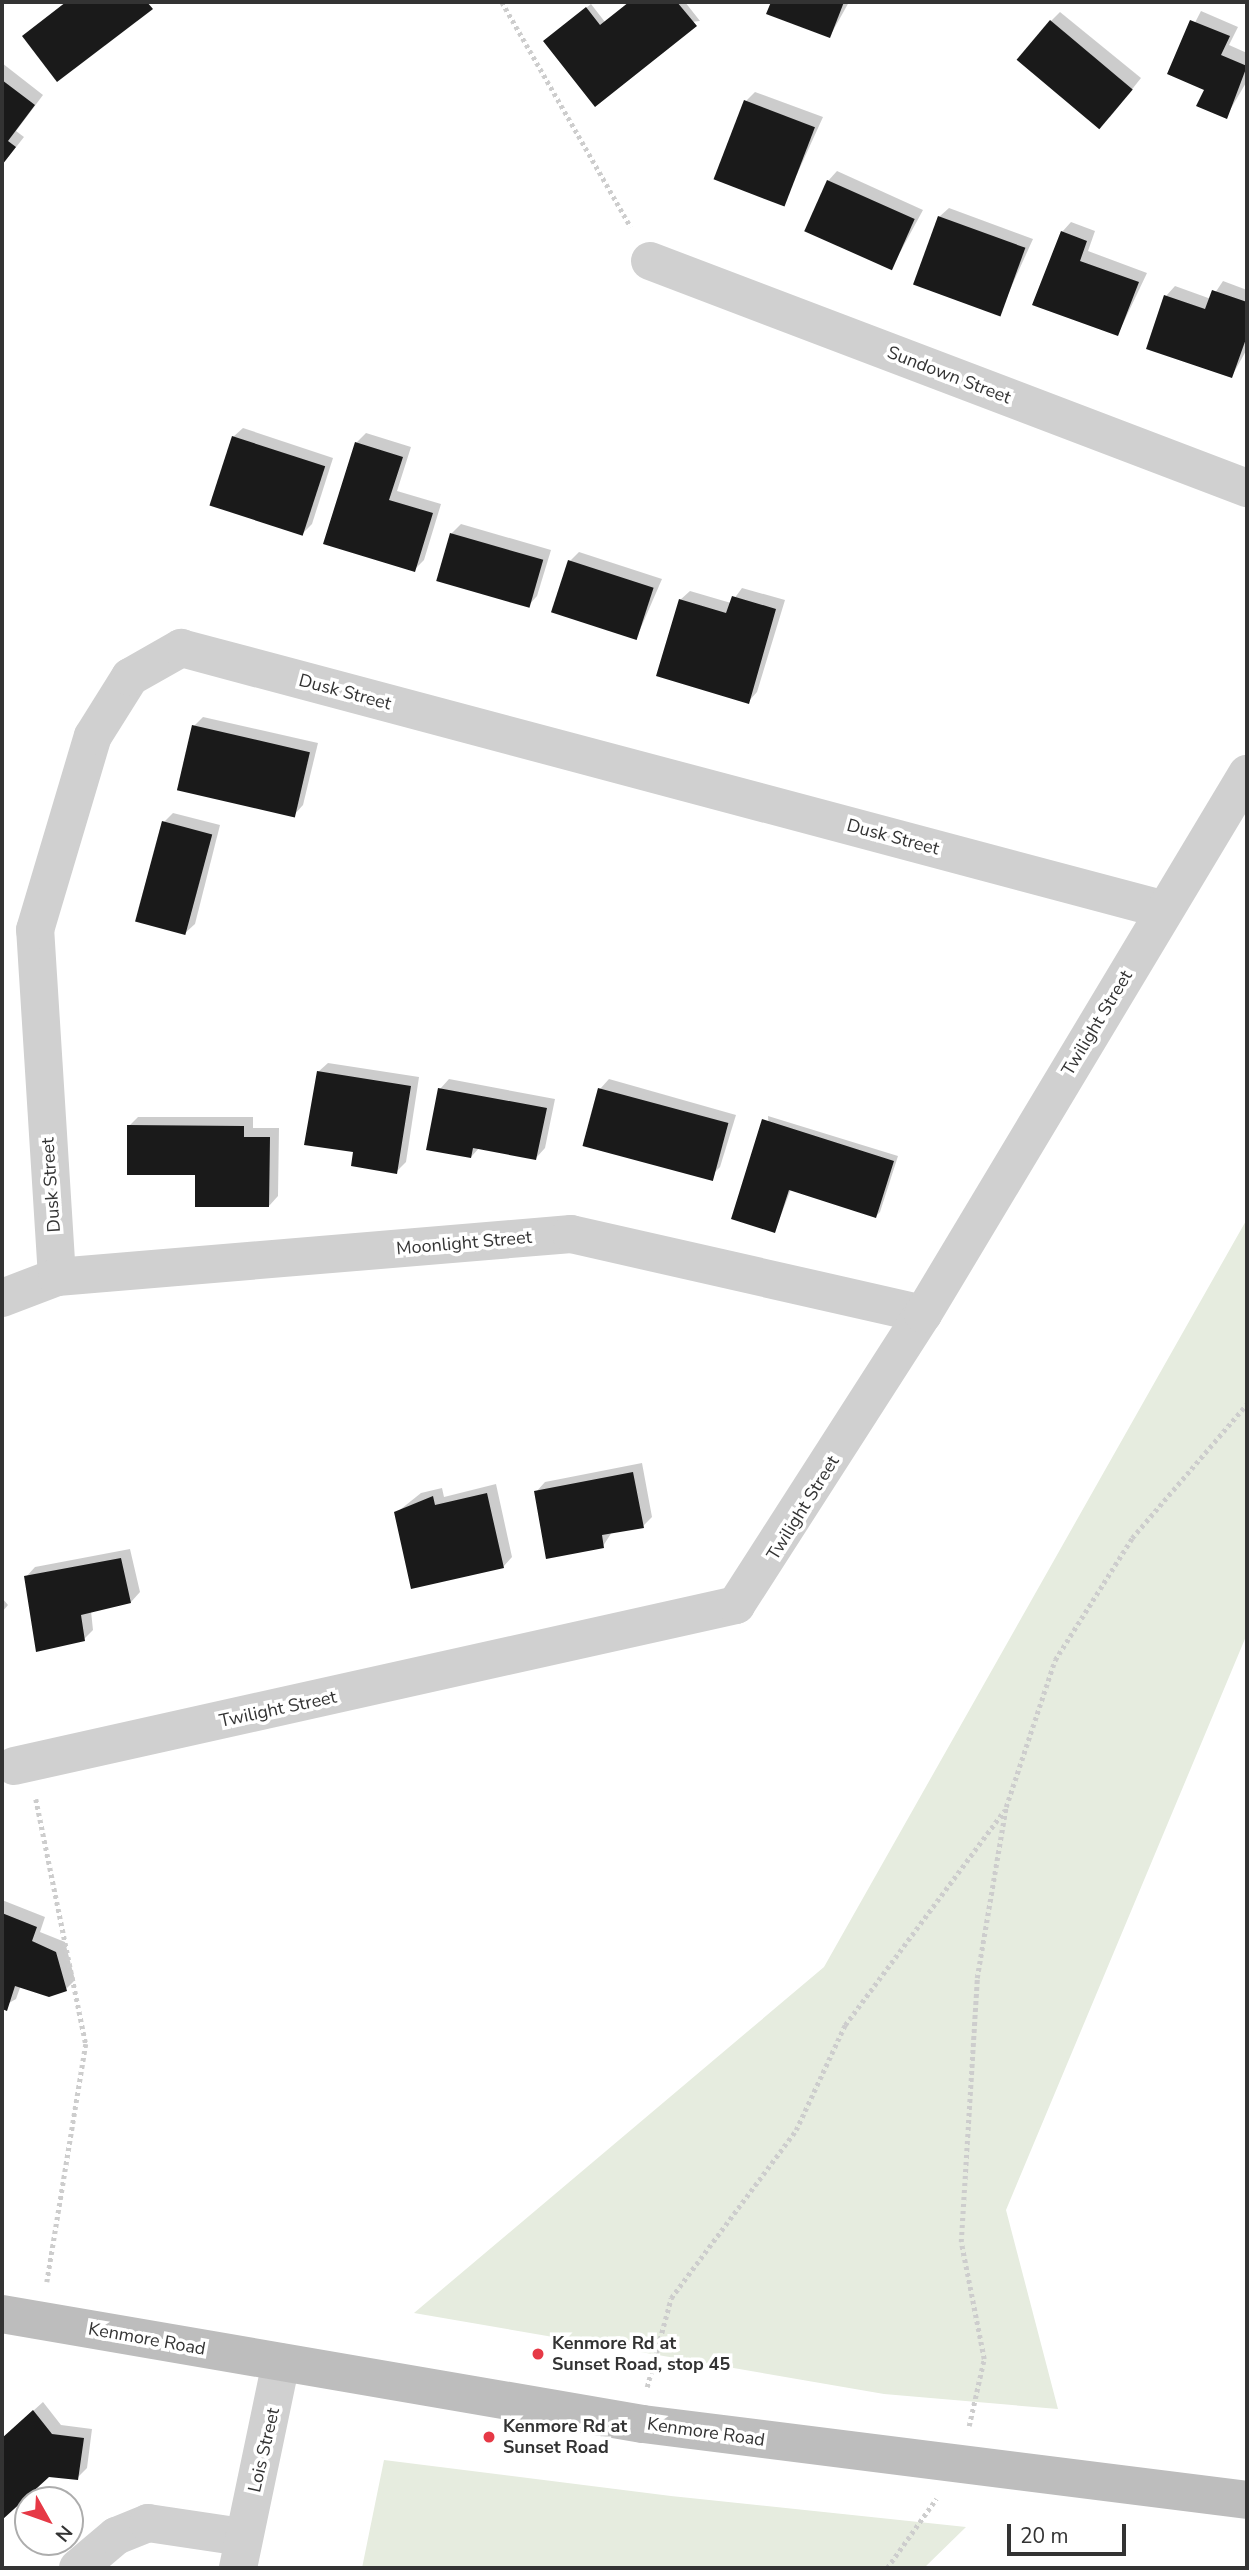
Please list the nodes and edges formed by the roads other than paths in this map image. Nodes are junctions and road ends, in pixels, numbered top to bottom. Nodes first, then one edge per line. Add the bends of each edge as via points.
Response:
1 (650, 261) road end
2 (1247, 488) edge
3 (1247, 774) edge
4 (1165, 909) junction
5 (57, 1277) junction
6 (2, 1298) edge
7 (923, 1314) junction
8 (14, 1766) road end
9 (19, 2317) edge
10 (281, 2362) junction
11 (1247, 2500) edge
12 (240, 2553) edge
13 (78, 2568) edge

1 - 2 street, Sundown Street
3 - 4 street, Twilight Street
4 - 5 street, Dusk Street via 181,648 130,677 93,736 35,930
4 - 7 street, Twilight Street
5 - 6 street, Moonlight Street
5 - 7 street, Moonlight Street via 571,1234
7 - 8 street, Twilight Street via 736,1605
9 - 10 street, Kenmore Road
10 - 11 street, Kenmore Road via 643,2424
10 - 12 street, Lois Street
12 - 13 street, Lois Street via 148,2523 116,2536

